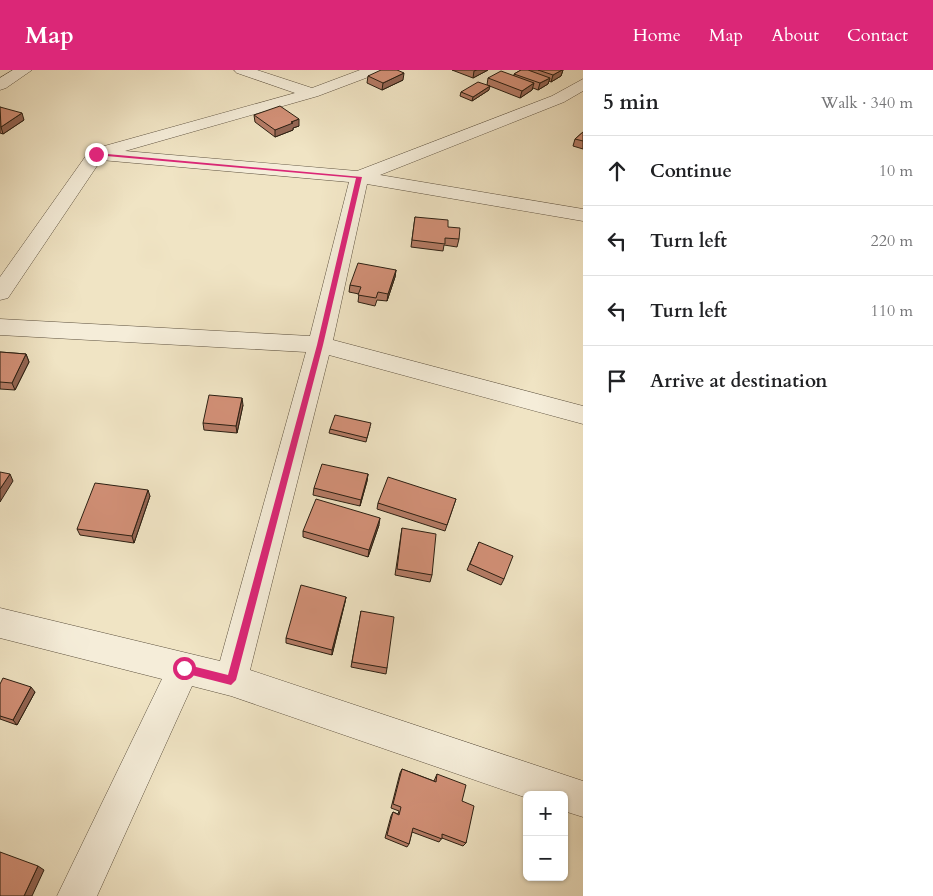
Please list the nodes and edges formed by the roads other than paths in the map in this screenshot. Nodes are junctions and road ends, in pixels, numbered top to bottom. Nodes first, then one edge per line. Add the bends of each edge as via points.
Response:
1 (24, 70) edge
2 (242, 70) edge
3 (374, 70) edge
4 (583, 84) edge
5 (0, 85) edge
6 (312, 93) junction
7 (558, 98) junction
8 (575, 105) dead end
9 (96, 154) junction
10 (359, 177) junction
11 (582, 214) edge
12 (0, 293) edge
13 (0, 328) edge
14 (320, 345) junction
15 (583, 415) edge
16 (0, 623) edge
17 (184, 668) junction
18 (231, 680) junction
19 (583, 799) edge
20 (77, 896) edge

1 - 5 street
2 - 6 street
3 - 6 street
4 - 7 street
6 - 9 street
7 - 8 street
7 - 10 street
9 - 10 street
9 - 12 street
10 - 11 street
10 - 14 street
13 - 14 street
14 - 15 street
14 - 18 street
16 - 17 street
17 - 18 street
17 - 20 street
18 - 19 street

